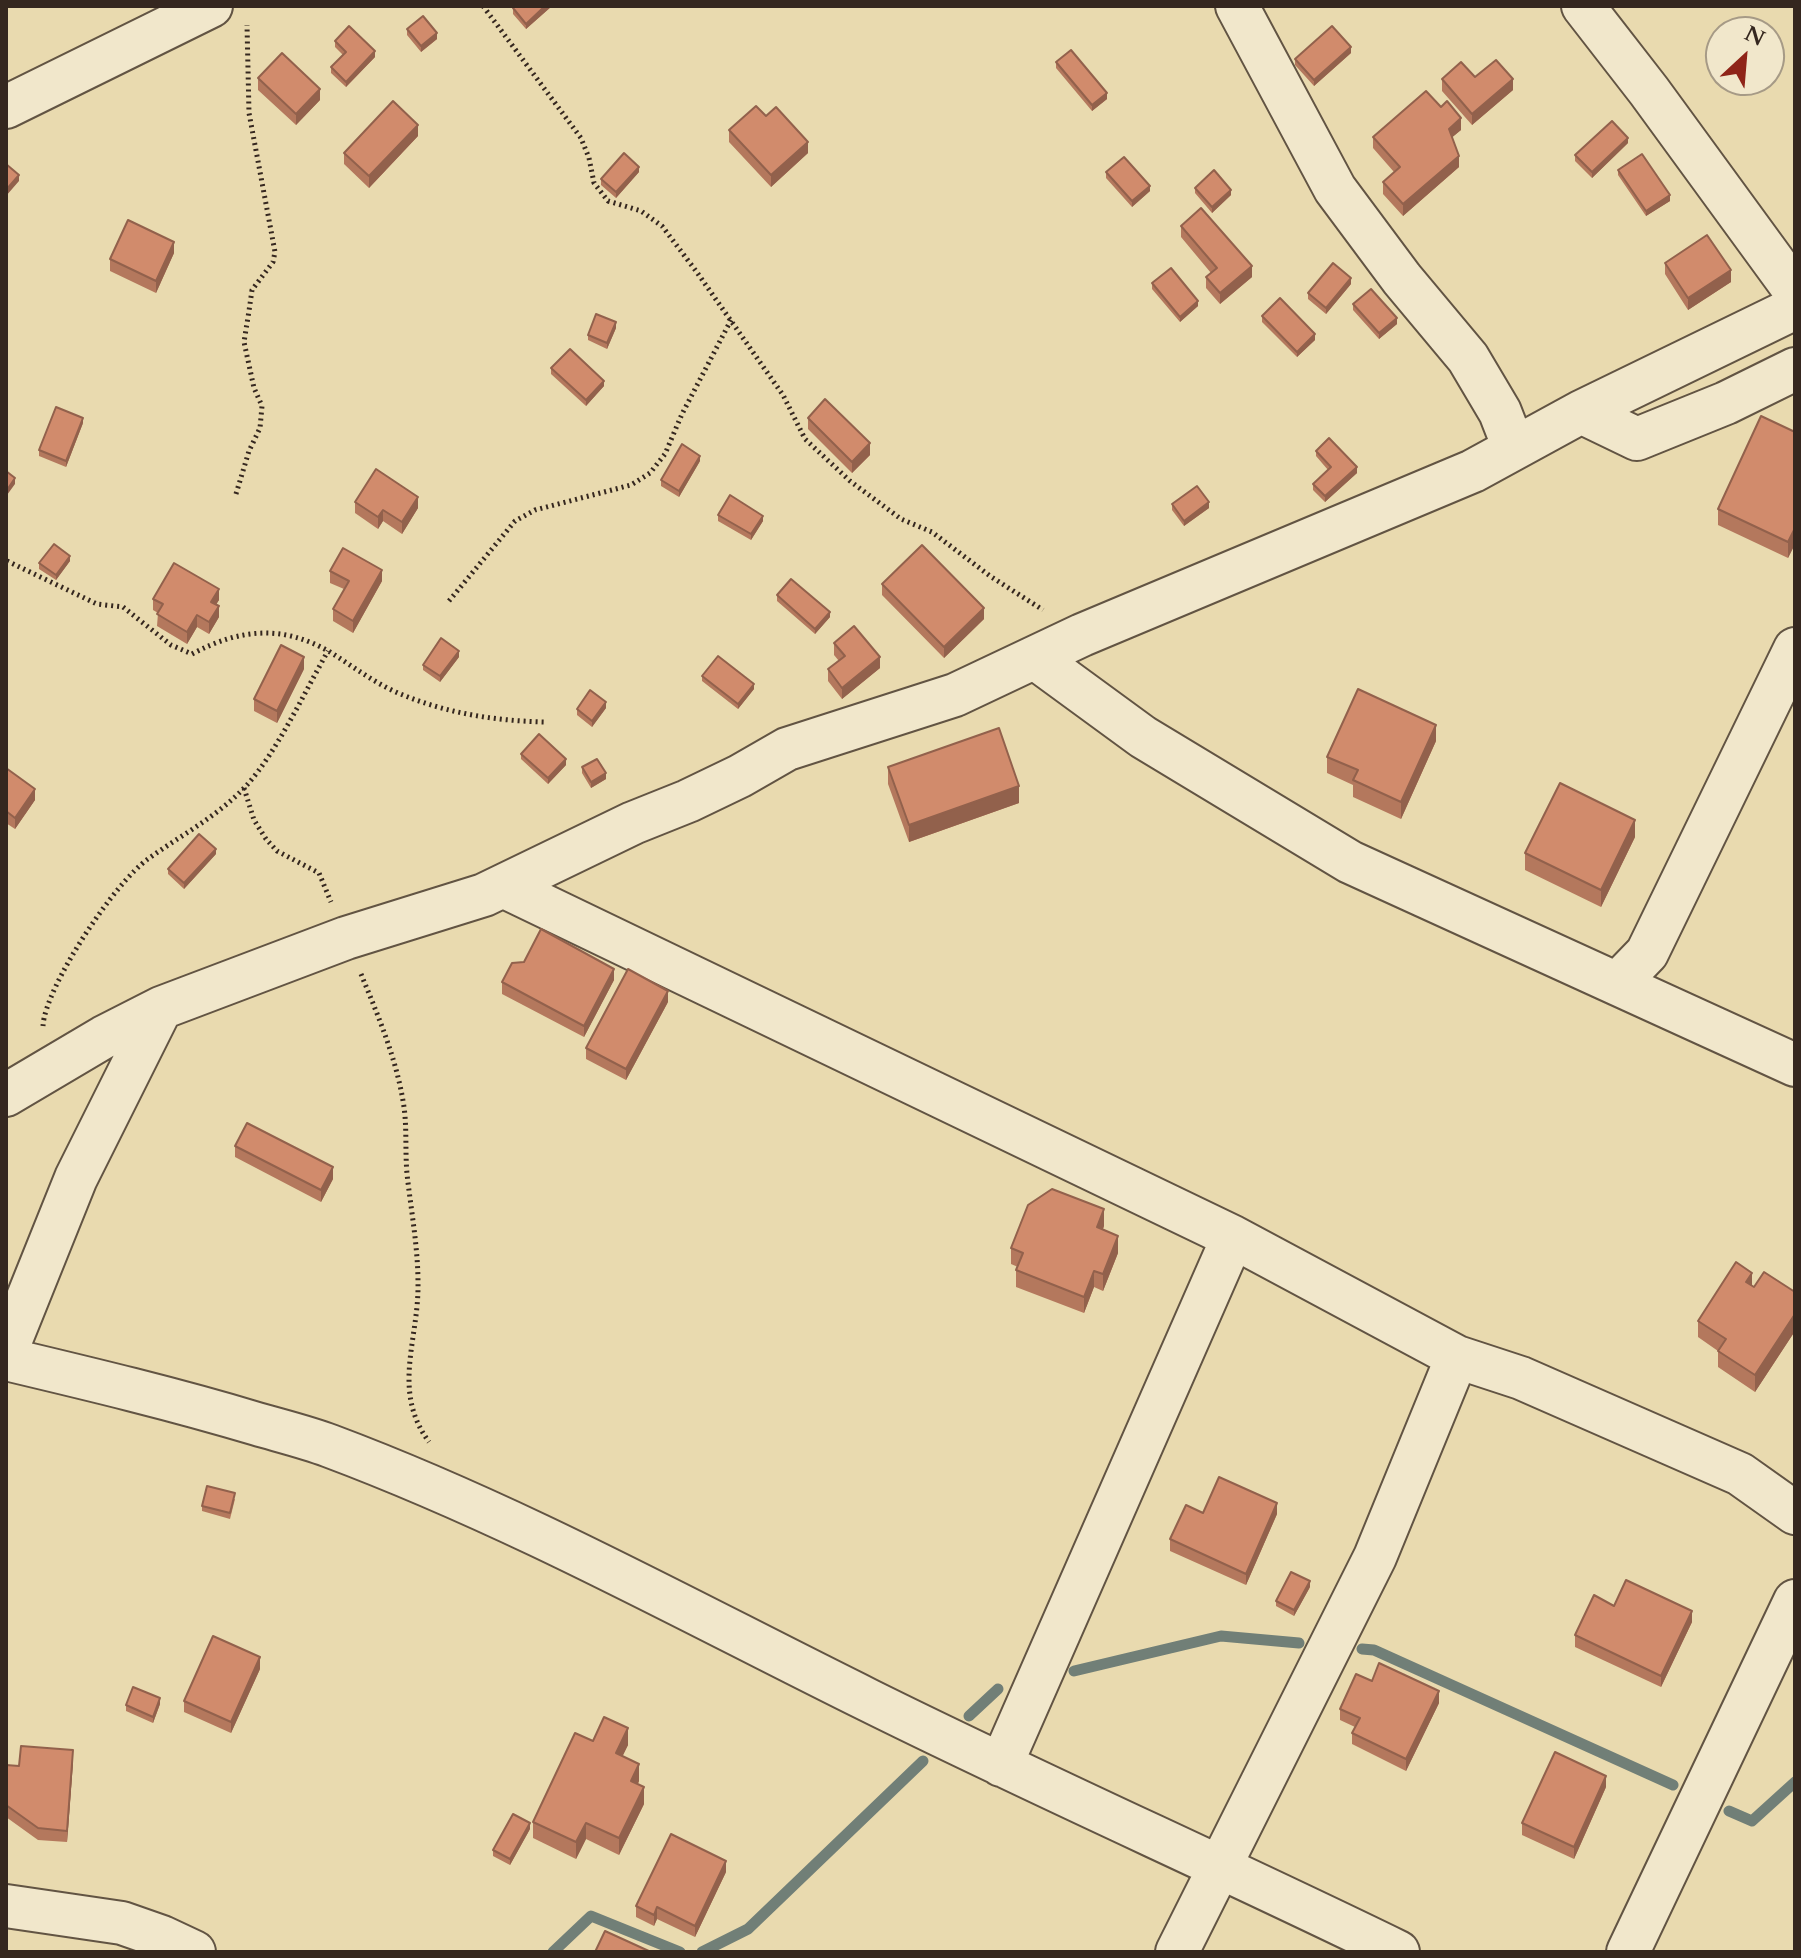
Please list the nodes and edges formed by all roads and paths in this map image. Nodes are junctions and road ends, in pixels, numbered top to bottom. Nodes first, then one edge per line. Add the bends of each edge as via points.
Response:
1 (483, 6) edge
2 (1237, 6) edge
3 (1583, 6) edge
4 (229, 14) edge
5 (6, 107) edge
6 (1795, 291) edge
7 (1795, 308) edge
8 (731, 320) junction
9 (1795, 369) edge
10 (1581, 412) junction
11 (1514, 448) junction
12 (236, 494) dead end
13 (7, 561) edge
14 (449, 601) dead end
15 (1082, 635) junction
16 (1795, 649) edge
17 (328, 651) junction
18 (1035, 658) junction
19 (546, 722) dead end
20 (244, 788) junction
21 (503, 886) junction
22 (346, 938) junction
23 (1618, 983) junction
24 (161, 1008) junction
25 (1795, 1065) edge
26 (23, 1085) edge
27 (1233, 1237) junction
28 (6, 1352) edge
29 (1457, 1357) junction
30 (6, 1359) edge
31 (460, 1499) junction
32 (1795, 1513) edge
33 (1795, 1601) edge
34 (1001, 1765) junction
35 (1220, 1865) junction
36 (6, 1906) edge
37 (194, 1952) edge
38 (1177, 1952) edge
39 (1398, 1952) edge
40 (1628, 1952) edge

1 - 8 path via 581,138 594,183 608,201 641,211 662,226
2 - 11 street via 1335,189 1468,358
3 - 6 street
4 - 5 street
4 - 12 path via 275,252 252,290 244,342 262,406 260,428
7 - 10 street
8 - 14 path via 665,454 650,473 631,485 535,510 515,521
8 - 15 path via 783,395 805,439 850,481
9 - 10 street via 1637,439
10 - 11 street
11 - 15 street via 1473,471
13 - 17 path via 97,604 123,607 171,645 192,654 221,639 263,633 295,635
15 - 18 street
16 - 23 street via 1647,953
17 - 19 path via 402,695 499,721
17 - 20 path via 264,765
18 - 21 street via 955,695 787,749 701,795
18 - 23 street via 1143,737 1350,862
20 - 22 path via 266,839 321,876
20 - 26 path via 206,822 146,860 114,894 44,1012
21 - 22 street
21 - 27 street
22 - 24 street
22 - 31 path via 393,1053 404,1107 419,1280 409,1399 413,1416
23 - 25 street
24 - 26 street
24 - 28 street via 76,1178
27 - 29 street
27 - 34 street
29 - 32 street via 1521,1378 1740,1474
29 - 35 street via 1375,1557
30 - 31 street via 312,1440
31 - 34 street
33 - 40 street
34 - 35 street
35 - 38 street
35 - 39 street
36 - 37 street via 122,1923

